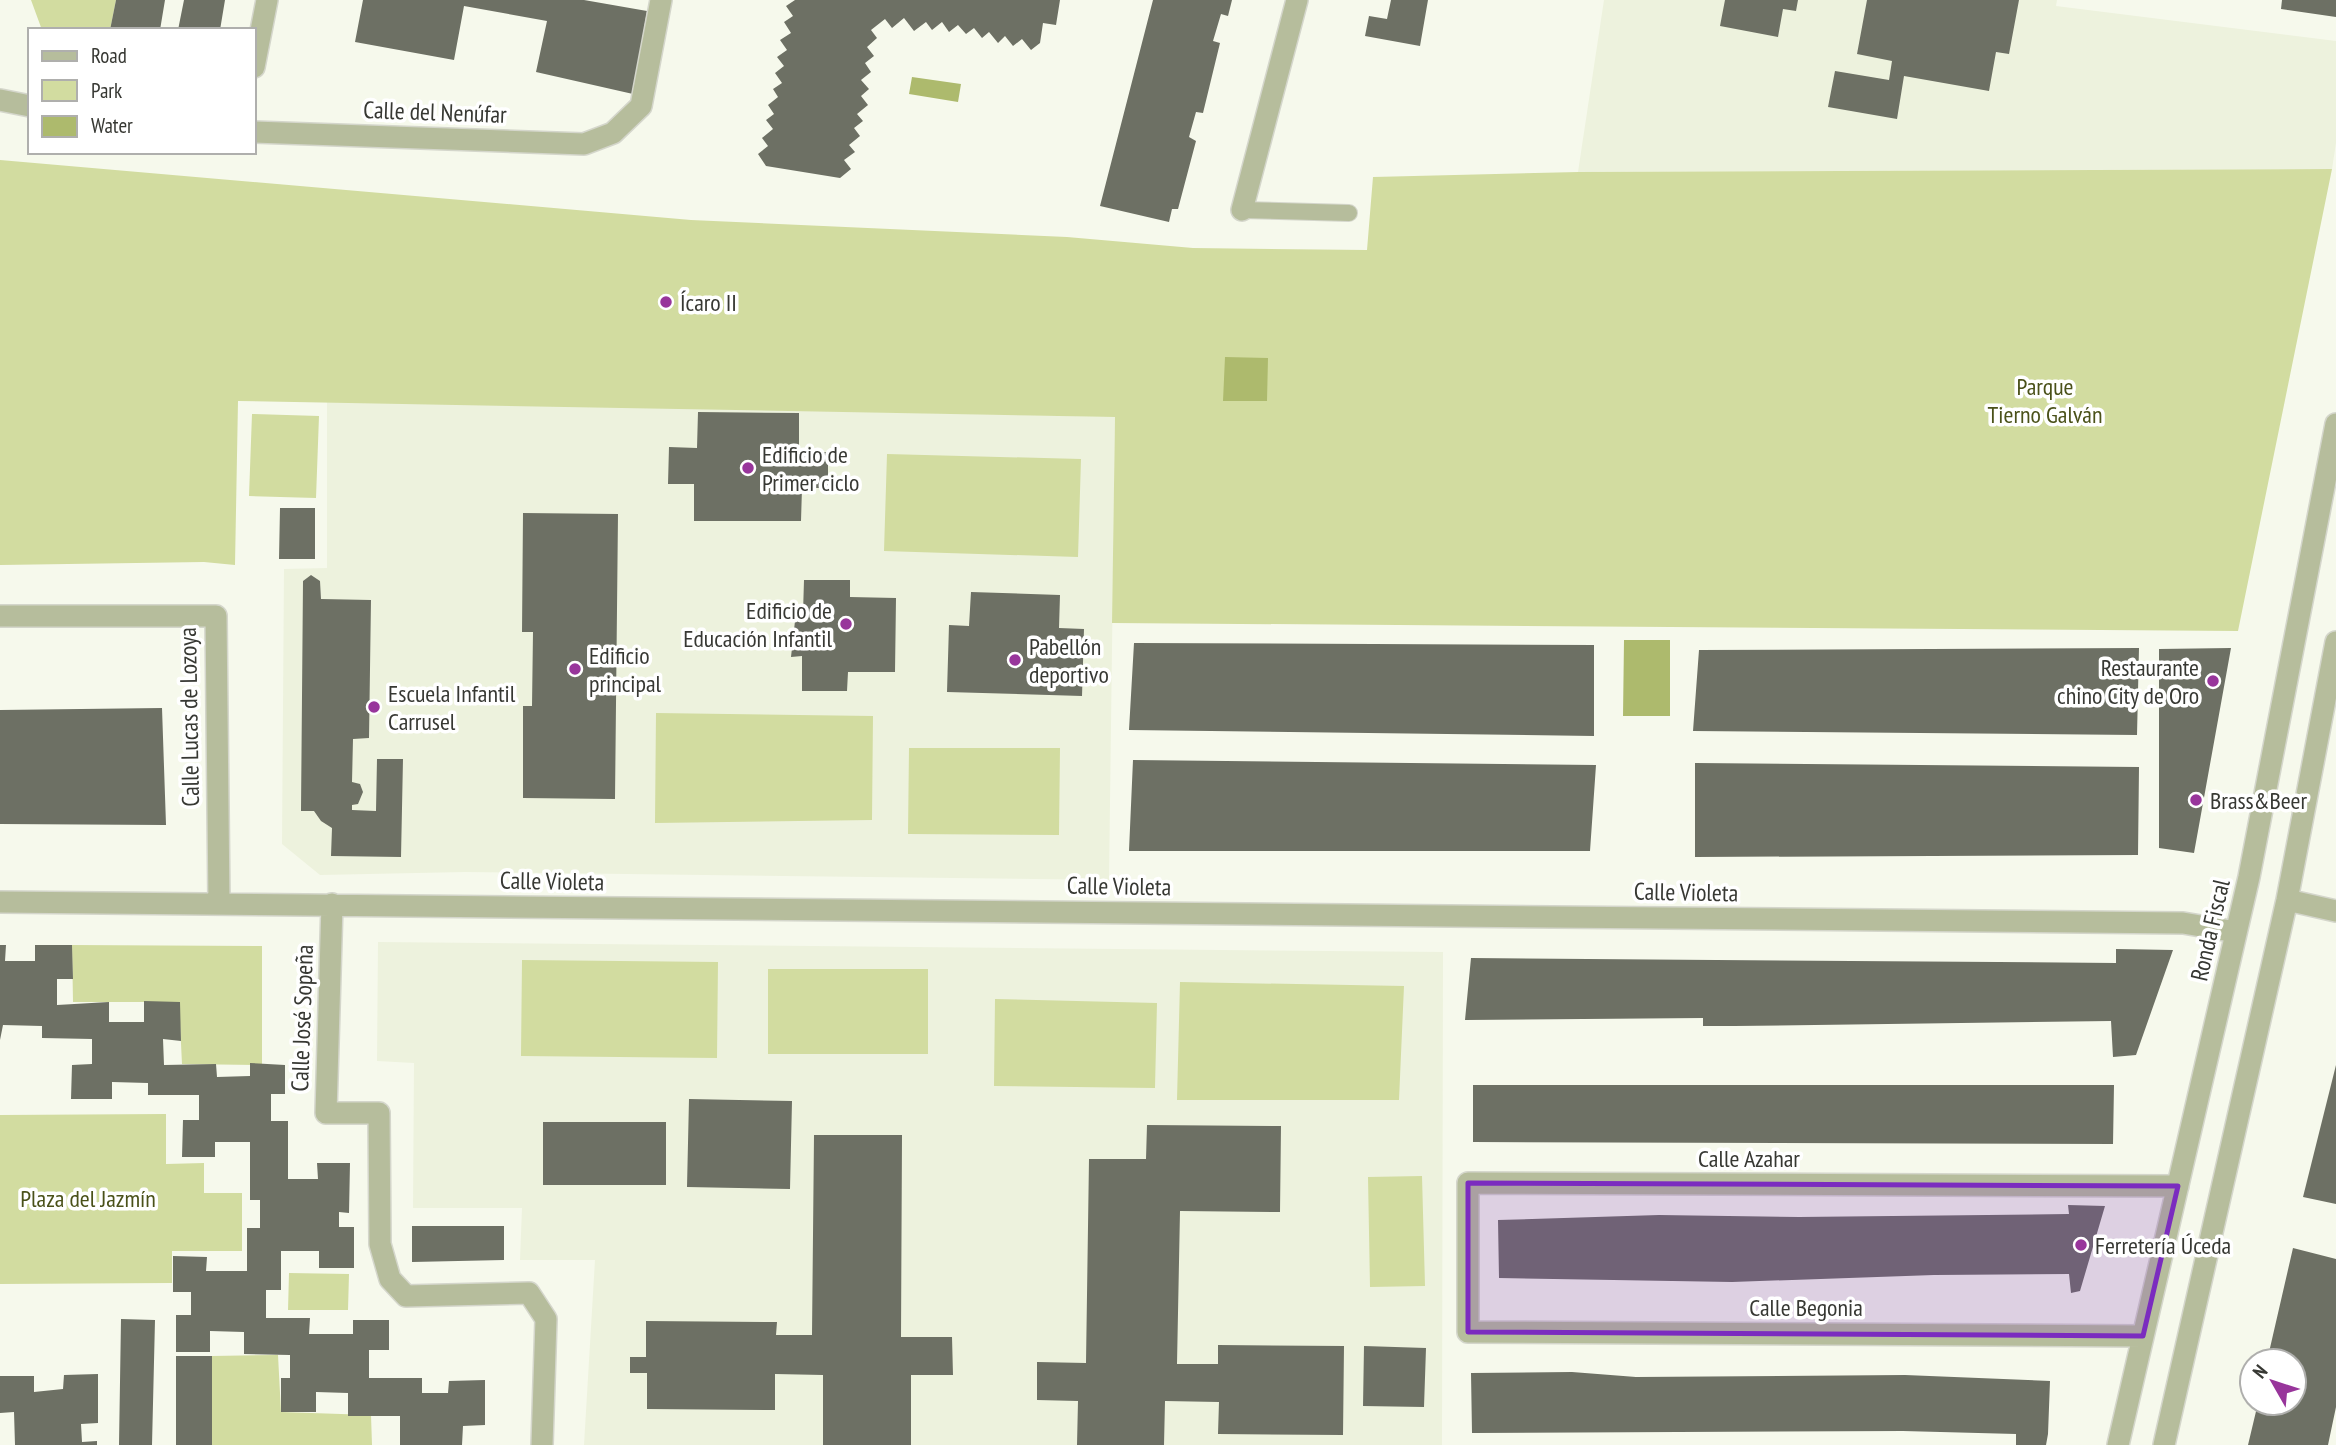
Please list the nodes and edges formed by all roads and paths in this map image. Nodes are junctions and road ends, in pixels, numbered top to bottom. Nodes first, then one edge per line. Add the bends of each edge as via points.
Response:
1 (267, 0) edge
2 (661, 0) edge
3 (1297, 0) edge
4 (256, 57) edge
5 (0, 100) edge
6 (28, 106) edge
7 (256, 132) edge
8 (1242, 210) joint
9 (1349, 213) dead end
10 (2336, 424) edge
11 (0, 616) edge
12 (2336, 642) edge
13 (2287, 900) junction
14 (0, 902) edge
15 (219, 904) junction
16 (332, 904) junction
17 (2336, 911) edge
18 (2236, 932) junction
19 (2178, 1186) junction
20 (1468, 1332) joint
21 (2143, 1336) junction
22 (542, 1445) edge
23 (2118, 1445) edge
24 (2164, 1445) edge

1 - 4 street
2 - 7 street, Calle del Nenúfar via 641,106 613,133 584,144
3 - 8 street
5 - 6 street
8 - 9 lane
10 - 18 street, Ronda Fiscal
11 - 15 street, Calle Lucas de Lozoya via 216,616
12 - 13 street
13 - 17 street
13 - 24 street
14 - 15 street, Calle Violeta
15 - 16 street, Calle Violeta
16 - 18 street, Calle Violeta via 2183,923
16 - 22 street, Calle José Sopeña via 326,1113 379,1113 380,1244 390,1279 406,1296 529,1293 546,1320
18 - 19 street, Ronda Fiscal
19 - 20 street, Calle Azahar via 1468,1183
19 - 21 street, Ronda Fiscal
20 - 21 street, Calle Begonia
21 - 23 street, Ronda Fiscal

